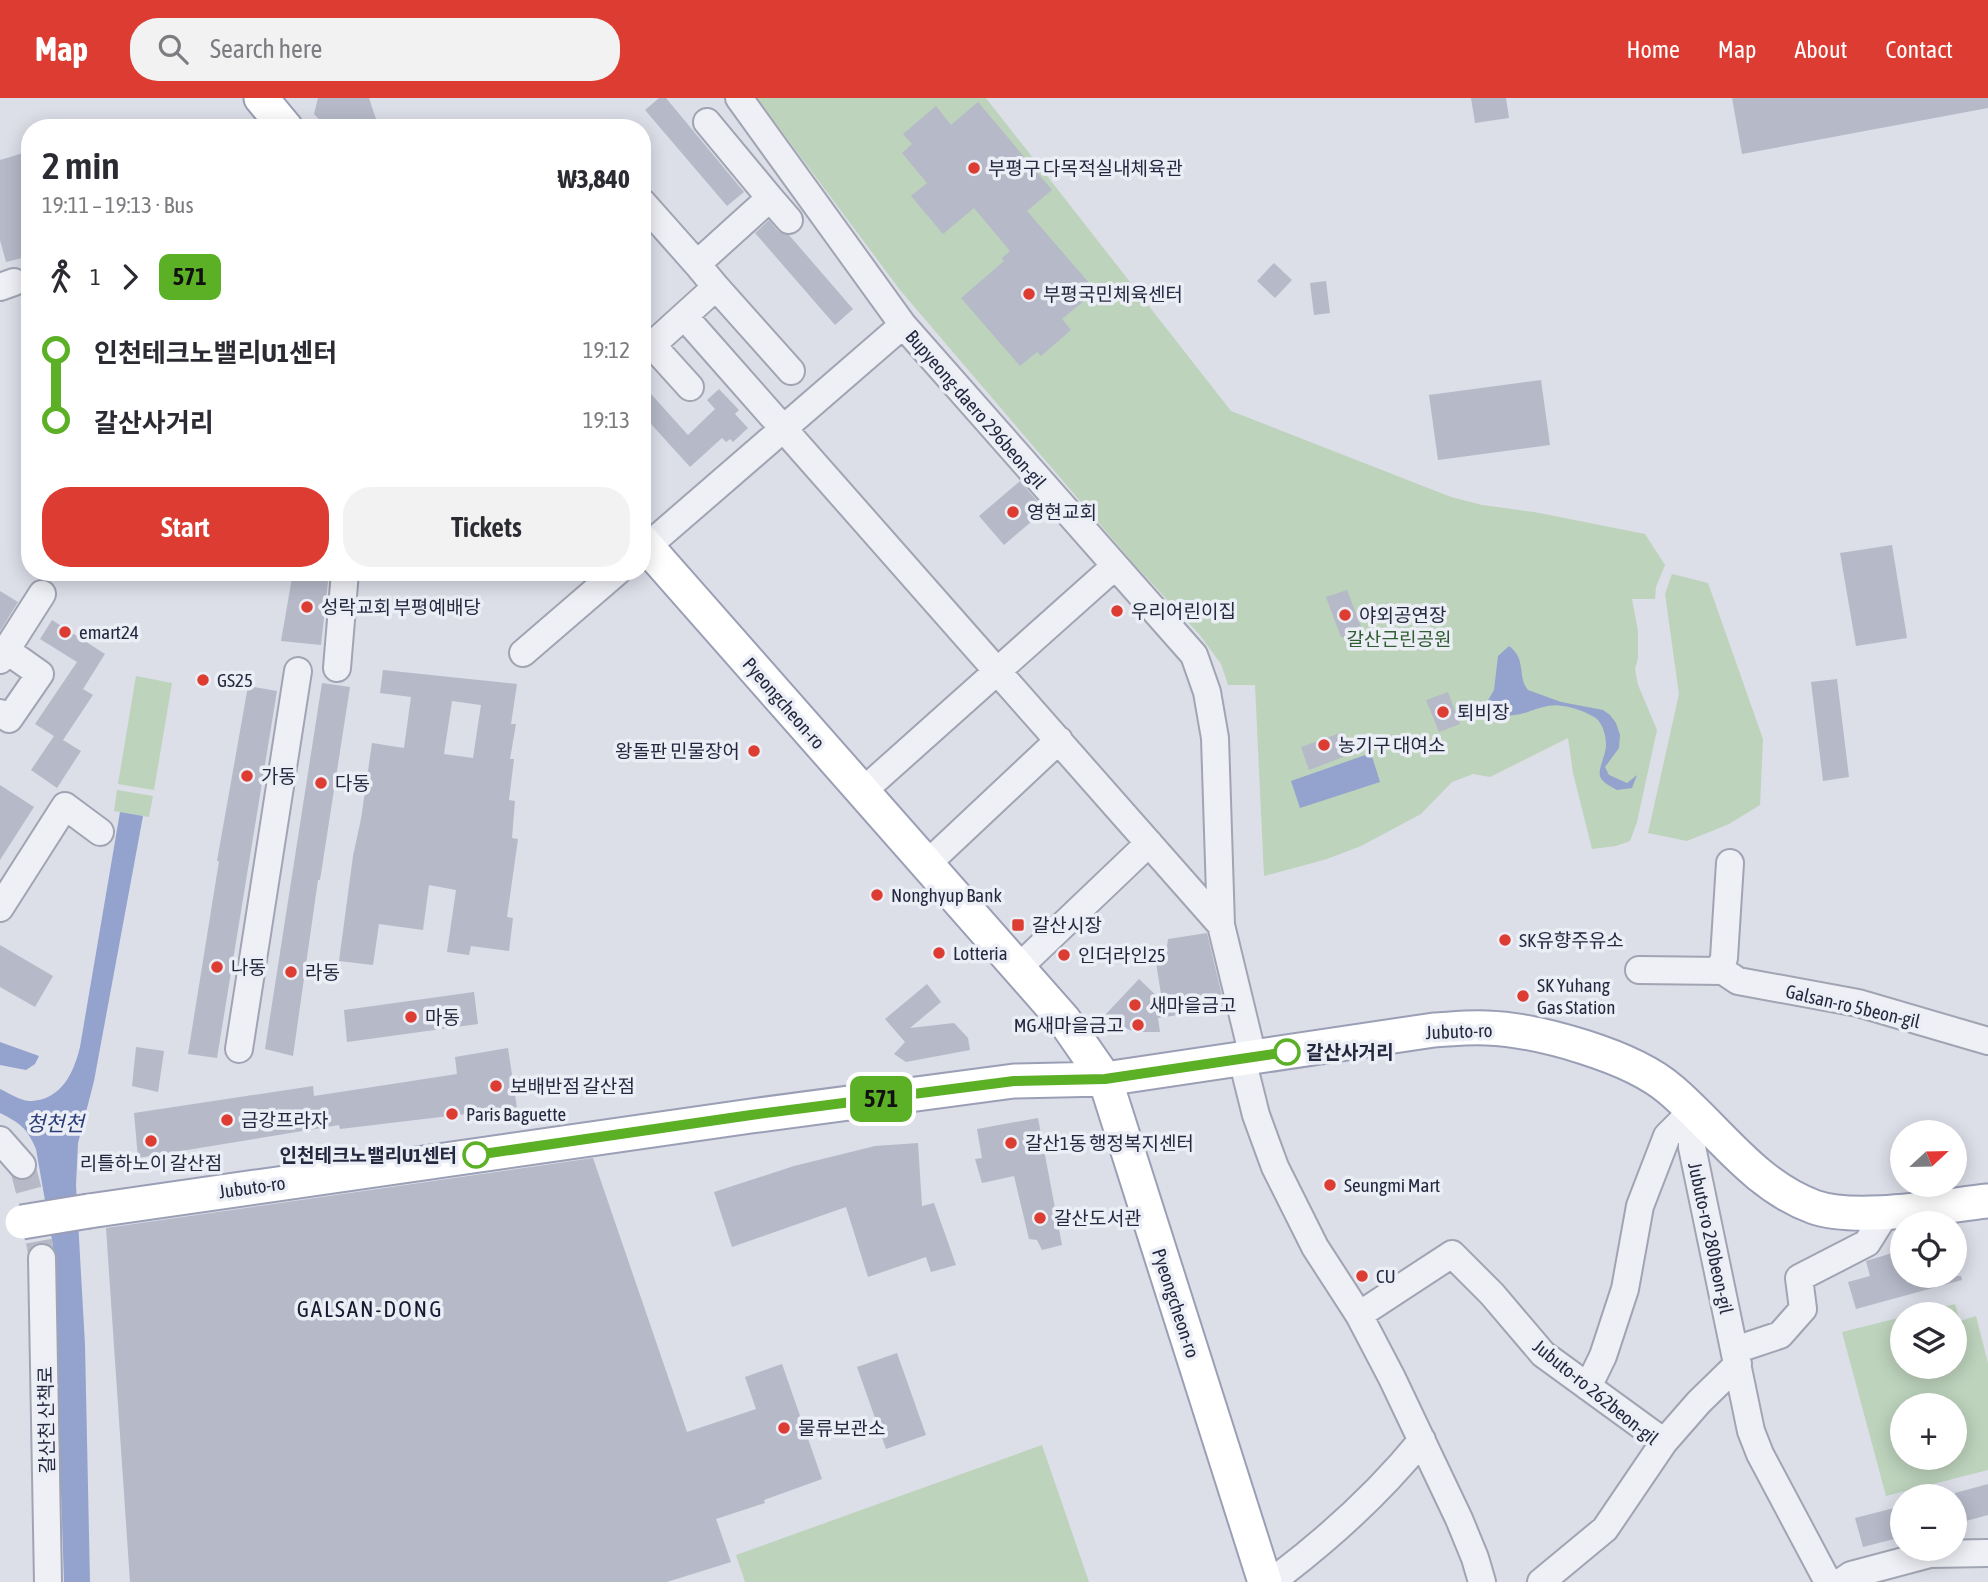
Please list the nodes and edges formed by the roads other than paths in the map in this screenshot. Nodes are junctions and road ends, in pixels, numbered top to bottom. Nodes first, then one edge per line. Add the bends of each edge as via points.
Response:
1 (261, 98) edge
2 (278, 98) edge
3 (738, 98) edge
4 (278, 119) edge
5 (284, 119) edge
6 (707, 122) dead end
7 (771, 198) junction
8 (651, 212) edge
9 (789, 220) dead end
10 (697, 264) junction
11 (716, 287) junction
12 (684, 316) junction
13 (903, 325) junction
14 (790, 371) dead end
15 (690, 387) dead end
16 (783, 430) junction
17 (651, 540) edge
18 (651, 554) edge
19 (1114, 567) junction
20 (344, 581) edge
21 (607, 581) edge
22 (42, 594) dead end
23 (523, 653) dead end
24 (3, 655) edge
25 (337, 668) dead end
26 (298, 671) dead end
27 (998, 671) junction
28 (0, 713) edge
29 (1059, 740) junction
30 (863, 791) junction
31 (100, 832) dead end
32 (1149, 843) junction
33 (1730, 863) dead end
34 (927, 864) junction
35 (0, 908) edge
36 (1221, 925) junction
37 (1018, 968) junction
38 (1639, 970) dead end
39 (1719, 971) junction
40 (1988, 1041) edge
41 (239, 1049) dead end
42 (1248, 1058) junction
43 (1105, 1079) junction
44 (1692, 1111) junction
45 (0, 1140) edge
46 (11, 1159) tunnel mouth
47 (1988, 1201) edge
48 (1887, 1211) junction
49 (11, 1223) edge
50 (42, 1258) tunnel mouth
51 (1359, 1315) junction
52 (1736, 1357) junction
53 (1587, 1387) junction
54 (1422, 1440) junction
55 (1664, 1442) junction
56 (1988, 1553) edge
57 (48, 1582) edge
58 (1265, 1582) edge
59 (1271, 1582) edge
60 (1482, 1582) edge
61 (1541, 1582) edge
62 (1828, 1582) edge
63 (1841, 1582) edge

1 - 4 main road
2 - 5 street
3 - 13 street, Bupyeong-daero 296beon-gil
6 - 7 street
7 - 9 street
7 - 10 street
8 - 10 street
10 - 11 street
11 - 12 street
11 - 14 street
12 - 15 street via 652,345
12 - 16 street, Bupyeong-daero 296beon-gil
13 - 16 street
13 - 19 street, Bupyeong-daero 296beon-gil
16 - 17 street
16 - 27 street, Bupyeong-daero 296beon-gil
18 - 30 main road, Pyeongcheon-ro
19 - 27 street
19 - 36 street, Bupyeong-daero 296beon-gil via 1194,655 1207,692 1214,738
20 - 25 street
21 - 23 street
22 - 24 street
24 - 28 street via 40,674 9,719
26 - 41 street
27 - 29 street, Bupyeong-daero 296beon-gil
27 - 30 street
29 - 32 street, Bupyeong-daero 296beon-gil
29 - 34 street
30 - 34 main road, Pyeongcheon-ro
31 - 35 street via 65,806
32 - 36 street, Bupyeong-daero 296beon-gil
32 - 37 street
33 - 39 street via 1724,958
34 - 37 main road, Pyeongcheon-ro
36 - 42 street, Bupyeong-daero 296beon-gil
37 - 43 main road, Pyeongcheon-ro via 1064,1020
38 - 39 street, Galsan-ro 5beon-gil
39 - 40 street, Galsan-ro 5beon-gil via 1738,981 1858,1003
42 - 43 main road, Jubuto-ro
42 - 44 main road, Jubuto-ro via 1434,1030 1488,1028 1574,1044 1608,1056 1670,1089
42 - 51 street via 1256,1115 1275,1167 1315,1247
43 - 49 main road, Jubuto-ro, bridge via 1000,1083 751,1115
43 - 58 main road, Pyeongcheon-ro
44 - 48 main road, Jubuto-ro via 1739,1157 1794,1198 1840,1213
44 - 52 street, Jubuto-ro 280beon-gil via 1692,1147
44 - 53 street via 1667,1136 1640,1206 1625,1289 1603,1356
45 - 46 street
47 - 48 main road, Jubuto-ro
48 - 52 street via 1867,1243 1799,1278 1802,1309 1780,1335
50 - 57 street, 갈산천 산책로
51 - 53 street, Jubuto-ro 262beon-gil via 1452,1254 1542,1354
51 - 54 street
52 - 55 street
52 - 62 street, Jubuto-ro 280beon-gil via 1760,1454
53 - 55 street, Jubuto-ro 262beon-gil
54 - 59 street via 1398,1469
54 - 60 street
55 - 61 street, Jubuto-ro 262beon-gil via 1605,1529
56 - 63 street via 1930,1554 1851,1575

